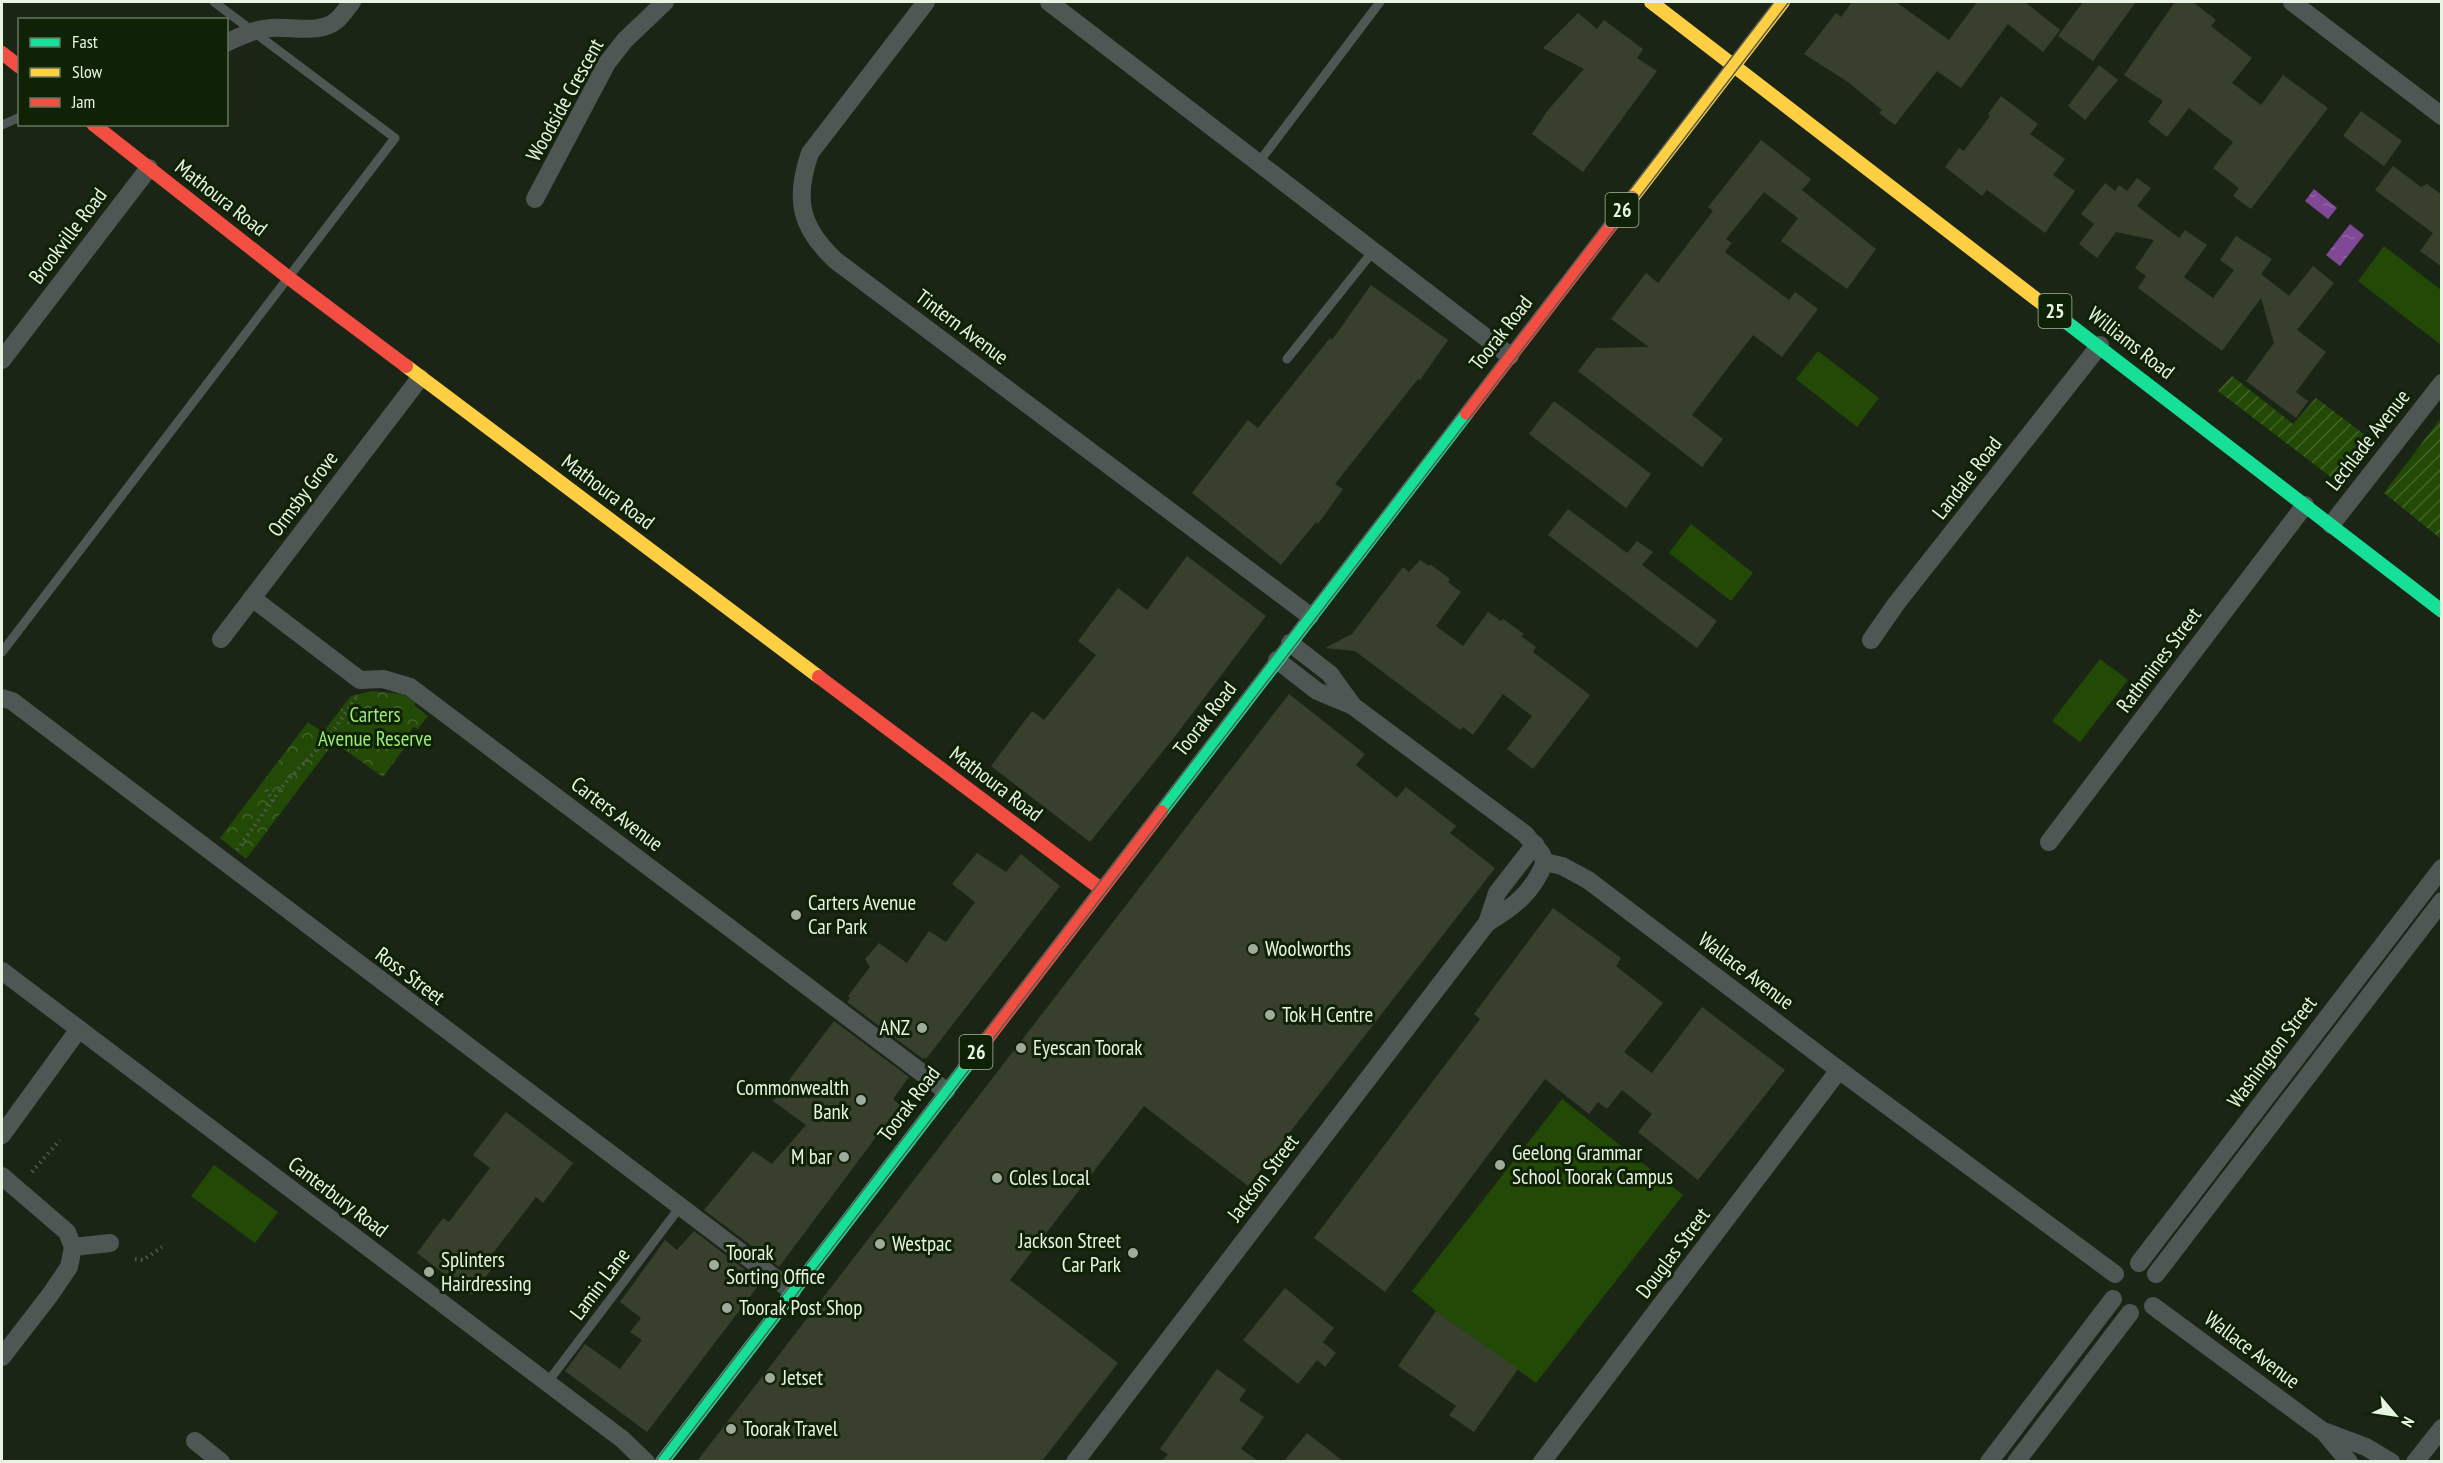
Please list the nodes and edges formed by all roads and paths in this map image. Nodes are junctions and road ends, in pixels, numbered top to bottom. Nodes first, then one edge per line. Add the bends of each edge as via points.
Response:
1 (214, 2) edge
2 (352, 2) edge
3 (665, 2) edge
4 (926, 2) edge
5 (1048, 2) edge
6 (1380, 2) edge
7 (1651, 2) edge
8 (1783, 2) edge
9 (2292, 2) edge
10 (252, 31) junction
11 (228, 42) edge
12 (2, 53) edge
13 (18, 65) edge
14 (1733, 65) junction
15 (2442, 116) edge
16 (18, 118) edge
17 (2, 125) edge
18 (94, 126) edge
19 (1259, 162) junction
20 (149, 168) junction
21 (535, 199) dead end
22 (1374, 250) junction
23 (289, 278) junction
24 (2100, 345) junction
25 (1510, 356) junction
26 (1287, 358) dead end
27 (2, 360) edge
28 (420, 378) junction
29 (2442, 383) edge
30 (2305, 505) junction
31 (2331, 525) junction
32 (252, 598) junction
33 (2442, 611) edge
34 (1310, 616) junction
35 (221, 639) dead end
36 (1871, 640) dead end
37 (1290, 643) junction
38 (2, 651) edge
39 (1277, 660) junction
40 (357, 694) dead end
41 (2, 699) edge
42 (1353, 706) junction
43 (266, 790) dead end
44 (274, 802) junction
45 (2049, 842) dead end
46 (1535, 844) junction
47 (235, 853) dead end
48 (1545, 862) junction
49 (2442, 868) edge
50 (1101, 889) junction
51 (2442, 901) edge
52 (1486, 922) junction
53 (2, 971) edge
54 (79, 1029) junction
55 (1839, 1070) junction
56 (946, 1091) junction
57 (2, 1135) edge
58 (60, 1140) dead end
59 (32, 1172) dead end
60 (2, 1176) edge
61 (680, 1207) junction
62 (110, 1243) dead end
63 (73, 1247) junction
64 (162, 1247) dead end
65 (135, 1259) dead end
66 (2139, 1263) junction
67 (2115, 1274) junction
68 (2156, 1274) junction
69 (792, 1292) junction
70 (2113, 1299) junction
71 (2153, 1306) junction
72 (2130, 1313) junction
73 (2, 1357) edge
74 (548, 1383) junction
75 (2442, 1428) edge
76 (2324, 1432) junction
77 (195, 1441) dead end
78 (221, 1461) edge
79 (646, 1461) edge
80 (662, 1461) edge
81 (1075, 1461) edge
82 (1542, 1461) edge
83 (1989, 1461) edge
84 (2016, 1461) edge
85 (2349, 1461) edge
86 (2391, 1461) edge
87 (2415, 1461) edge

1 - 10 lane
2 - 10 street via 327,26
3 - 21 street, Woodside Crescent via 606,63
4 - 34 street, Tintern Avenue via 810,153 801,196 810,233 835,260
5 - 19 street
6 - 19 lane
7 - 14 main road, Williams Road / 25
8 - 14 main road, Toorak Road / 26
9 - 15 street
10 - 11 street
10 - 23 lane via 395,138
12 - 13 main road
14 - 24 main road, Williams Road / 25
14 - 25 main road, Toorak Road / 26
16 - 17 lane
18 - 20 main road, Mathoura Road
19 - 22 street
20 - 23 main road, Mathoura Road
20 - 27 street, Brookville Road
22 - 25 street
22 - 26 lane
23 - 28 main road, Mathoura Road
23 - 38 lane
24 - 30 main road, Williams Road / 25
24 - 36 street, Landale Road
25 - 34 main road, Toorak Road / 26
28 - 32 street, Ormsby Grove
28 - 50 main road, Mathoura Road
29 - 31 street, Lechlade Avenue
30 - 31 main road, Williams Road / 25
30 - 45 street, Rathmines Street
31 - 33 main road, Williams Road / 25
32 - 35 street, Ormsby Grove
32 - 56 street, Carters Avenue via 360,680 383,679 410,687
34 - 37 main road, Toorak Road / 26
37 - 39 main road, Toorak Road / 26
37 - 42 street via 1330,674
39 - 42 street via 1317,691
39 - 50 main road, Toorak Road / 26
40 - 44 path via 354,706 285,783
41 - 61 street, Ross Street via 12,701
42 - 46 street
43 - 44 path
44 - 47 path
46 - 48 street
46 - 52 street, Jackson Street via 1497,893
48 - 52 street, Jackson Street via 1538,878 1515,906
48 - 55 street, Wallace Avenue via 1588,880
49 - 66 street, Washington Street
50 - 56 main road, Toorak Road / 26
51 - 68 street, Washington Street
52 - 81 street, Jackson Street
53 - 54 street, Canterbury Road
54 - 57 street
54 - 74 street, Canterbury Road
55 - 67 street, Wallace Avenue
55 - 82 street, Douglas Street
56 - 69 main road, Toorak Road / 26
58 - 59 path
60 - 63 street via 67,1232
61 - 69 street, Ross Street
61 - 74 lane, Lamin Lane
62 - 63 street
63 - 73 street via 69,1267
64 - 65 path via 143,1260
66 - 67 street via 2123,1266
66 - 68 street
67 - 70 street via 2110,1286
68 - 71 street via 2160,1294
69 - 80 main road, Toorak Road / 26
70 - 72 street
70 - 83 street
71 - 72 street
71 - 76 street, Wallace Avenue
72 - 84 street
74 - 79 street, Canterbury Road via 622,1438
75 - 87 street
76 - 85 street, Wallace Avenue
76 - 86 street, Wallace Avenue
77 - 78 street

